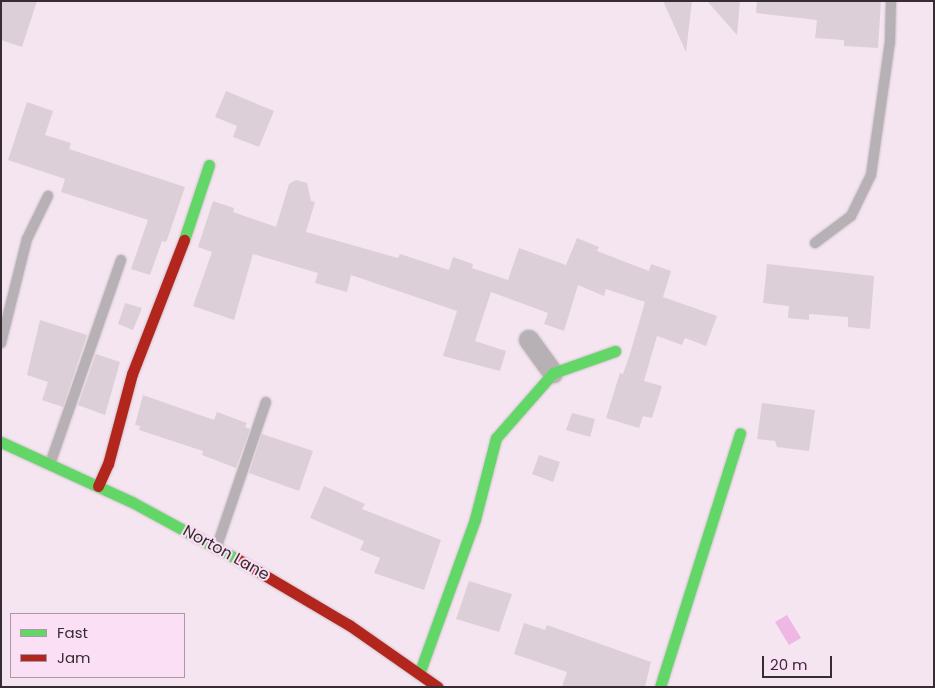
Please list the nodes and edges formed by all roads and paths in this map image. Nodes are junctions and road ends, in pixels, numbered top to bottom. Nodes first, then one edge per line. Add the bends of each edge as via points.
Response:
1 (891, 1) edge
2 (208, 165) dead end
3 (48, 196) dead end
4 (815, 243) dead end
5 (122, 260) dead end
6 (529, 340) dead end
7 (1, 344) edge
8 (615, 351) dead end
9 (553, 373) junction
10 (266, 402) dead end
11 (740, 433) dead end
12 (1, 442) edge
13 (50, 465) junction
14 (98, 486) junction
15 (217, 547) junction
16 (418, 674) junction
17 (438, 687) edge
18 (660, 687) edge

1 - 4 lane via 890,42 871,175 851,216
2 - 14 street via 168,287 132,374 108,464
3 - 7 lane via 27,239
5 - 13 lane
6 - 9 street
8 - 9 street
9 - 16 street via 496,438 475,519
10 - 15 lane
11 - 18 street
12 - 13 street, Norton Lane
13 - 14 street, Norton Lane
14 - 15 street, Norton Lane
15 - 16 street, Norton Lane via 349,625
16 - 17 street, Norton Lane

